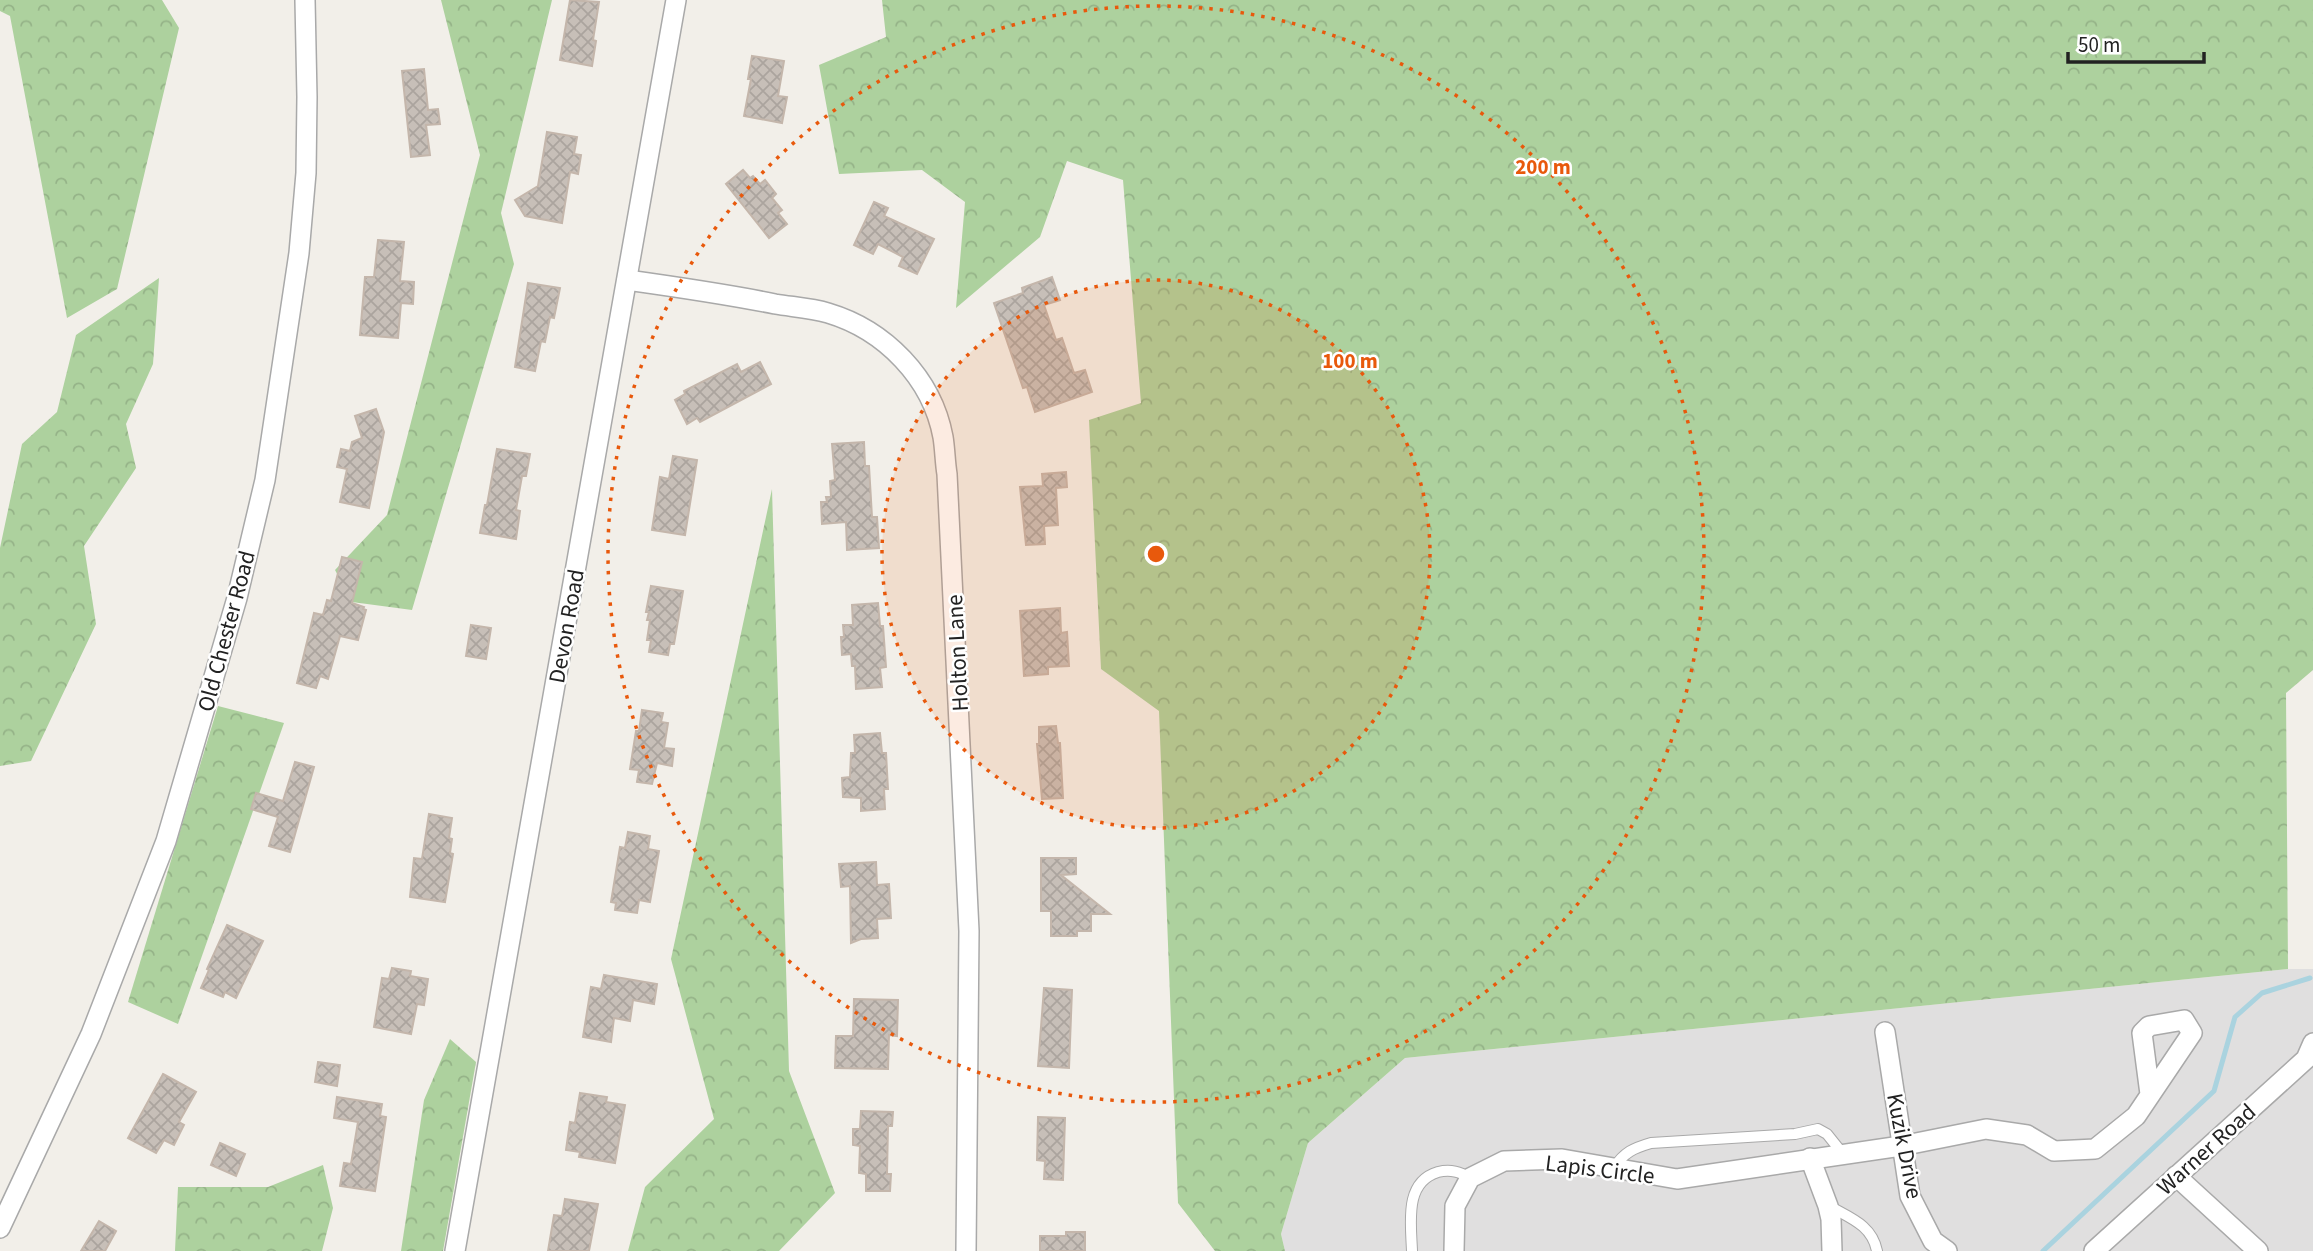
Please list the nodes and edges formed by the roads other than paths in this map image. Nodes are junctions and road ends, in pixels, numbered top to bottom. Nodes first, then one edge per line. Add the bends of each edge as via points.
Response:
1 (305, 0) edge
2 (676, 0) edge
3 (627, 280) junction
4 (1885, 1032) dead end
5 (2313, 1043) edge
6 (2150, 1094) dead end
7 (1901, 1146) junction
8 (1843, 1154) junction
9 (1810, 1158) junction
10 (1614, 1168) junction
11 (2176, 1176) junction
12 (1470, 1178) junction
13 (1828, 1206) junction
14 (0, 1228) edge
15 (455, 1251) edge
16 (966, 1251) edge
17 (1412, 1251) edge
18 (1454, 1251) edge
19 (1832, 1251) edge
20 (1877, 1251) edge
21 (1947, 1251) edge
22 (2094, 1251) edge
23 (2258, 1251) edge

1 - 14 street, Old Chester Road via 306,161 299,253 265,480 237,598 166,841 91,1034
2 - 3 street, Devon Road
3 - 15 street, Devon Road
3 - 16 street, Holton Lane via 746,297 850,322 902,358 924,386 935,411 947,474 968,876
4 - 7 street, Kuzik Drive
5 - 11 street, Warner Road via 2306,1059
6 - 7 street, Lapis Circle via 2136,1116 2095,1149 2054,1151 2027,1135 1986,1129
7 - 8 street, Lapis Circle
7 - 21 street, Kuzik Drive via 1910,1196 1933,1241
8 - 9 street, Lapis Circle
8 - 10 lane via 1818,1129 1651,1143 1633,1148
9 - 10 street, Lapis Circle via 1677,1179
9 - 13 street
10 - 12 street, Lapis Circle via 1562,1160 1504,1161
11 - 22 street, Warner Road
11 - 23 street
12 - 17 lane via 1447,1170 1417,1186 1410,1219
12 - 18 street via 1455,1206
13 - 19 street
13 - 20 lane via 1866,1227

